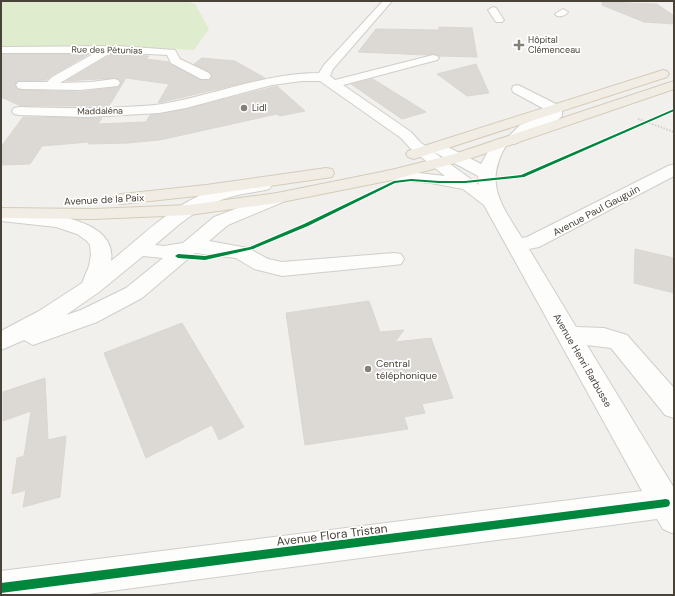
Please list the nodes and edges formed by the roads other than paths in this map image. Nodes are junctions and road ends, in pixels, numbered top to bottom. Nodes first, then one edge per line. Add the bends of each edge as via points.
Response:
1 (388, 1) edge
2 (494, 10) dead end
3 (499, 20) dead end
4 (110, 49) junction
5 (1, 50) edge
6 (433, 58) dead end
7 (674, 70) edge
8 (205, 76) dead end
9 (328, 80) junction
10 (114, 83) dead end
11 (22, 85) dead end
12 (674, 85) edge
13 (51, 86) junction
14 (19, 112) dead end
15 (555, 112) junction
16 (538, 114) junction
17 (581, 116) junction
18 (507, 142) junction
19 (433, 154) junction
20 (457, 158) junction
21 (674, 169) edge
22 (486, 173) junction
23 (392, 175) junction
24 (308, 177) junction
25 (472, 187) junction
26 (277, 198) junction
27 (492, 202) junction
28 (1, 203) edge
29 (189, 210) junction
30 (1, 214) edge
31 (516, 245) junction
32 (188, 247) junction
33 (139, 249) junction
34 (394, 259) dead end
35 (91, 286) junction
36 (568, 335) junction
37 (1, 341) edge
38 (1, 346) edge
39 (674, 407) edge
40 (670, 511) edge
41 (1, 588) edge

1 - 9 street via 328,68
2 - 3 street
4 - 5 street, Rue des Pétunias
4 - 8 street, Rue des Pétunias via 170,52 175,61
4 - 13 street via 56,80
6 - 9 street, Maddaléna
7 - 15 main road
9 - 14 street, Maddaléna via 302,77 271,81 181,106 159,109 88,113
9 - 19 street via 406,135 416,146
10 - 13 street
11 - 13 street
12 - 17 main road
15 - 16 street
15 - 16 street via 518,89 522,105
15 - 17 street
15 - 18 street via 549,120 525,128
16 - 19 main road
17 - 18 main road
18 - 20 main road
18 - 22 street via 494,152
19 - 20 street
19 - 23 main road, Avenue de la Paix
19 - 24 main road, Avenue de la Paix
19 - 25 street, Avenue Henri Barbusse
20 - 22 street
21 - 31 street, Avenue Paul Gauguin via 532,243
22 - 27 street, Avenue Henri Barbusse
23 - 25 street via 431,178
23 - 26 main road, Avenue de la Paix
24 - 28 main road, Avenue de la Paix via 99,200
24 - 29 street via 217,195
25 - 27 street, Avenue Henri Barbusse
26 - 29 main road, Avenue de la Paix
26 - 32 street via 221,221
27 - 31 street, Avenue Henri Barbusse
29 - 30 main road, Avenue de la Paix
29 - 33 street
30 - 35 street via 67,224 92,235 101,245 101,253
31 - 36 street, Avenue Henri Barbusse
32 - 33 street via 164,252
32 - 34 street via 199,246 241,252 261,264 282,269
32 - 38 street via 134,293 89,316
33 - 35 street
35 - 37 street via 20,333
36 - 39 street via 604,337 618,341
36 - 40 street, Avenue Henri Barbusse
40 - 41 street, Avenue Flora Tristan

